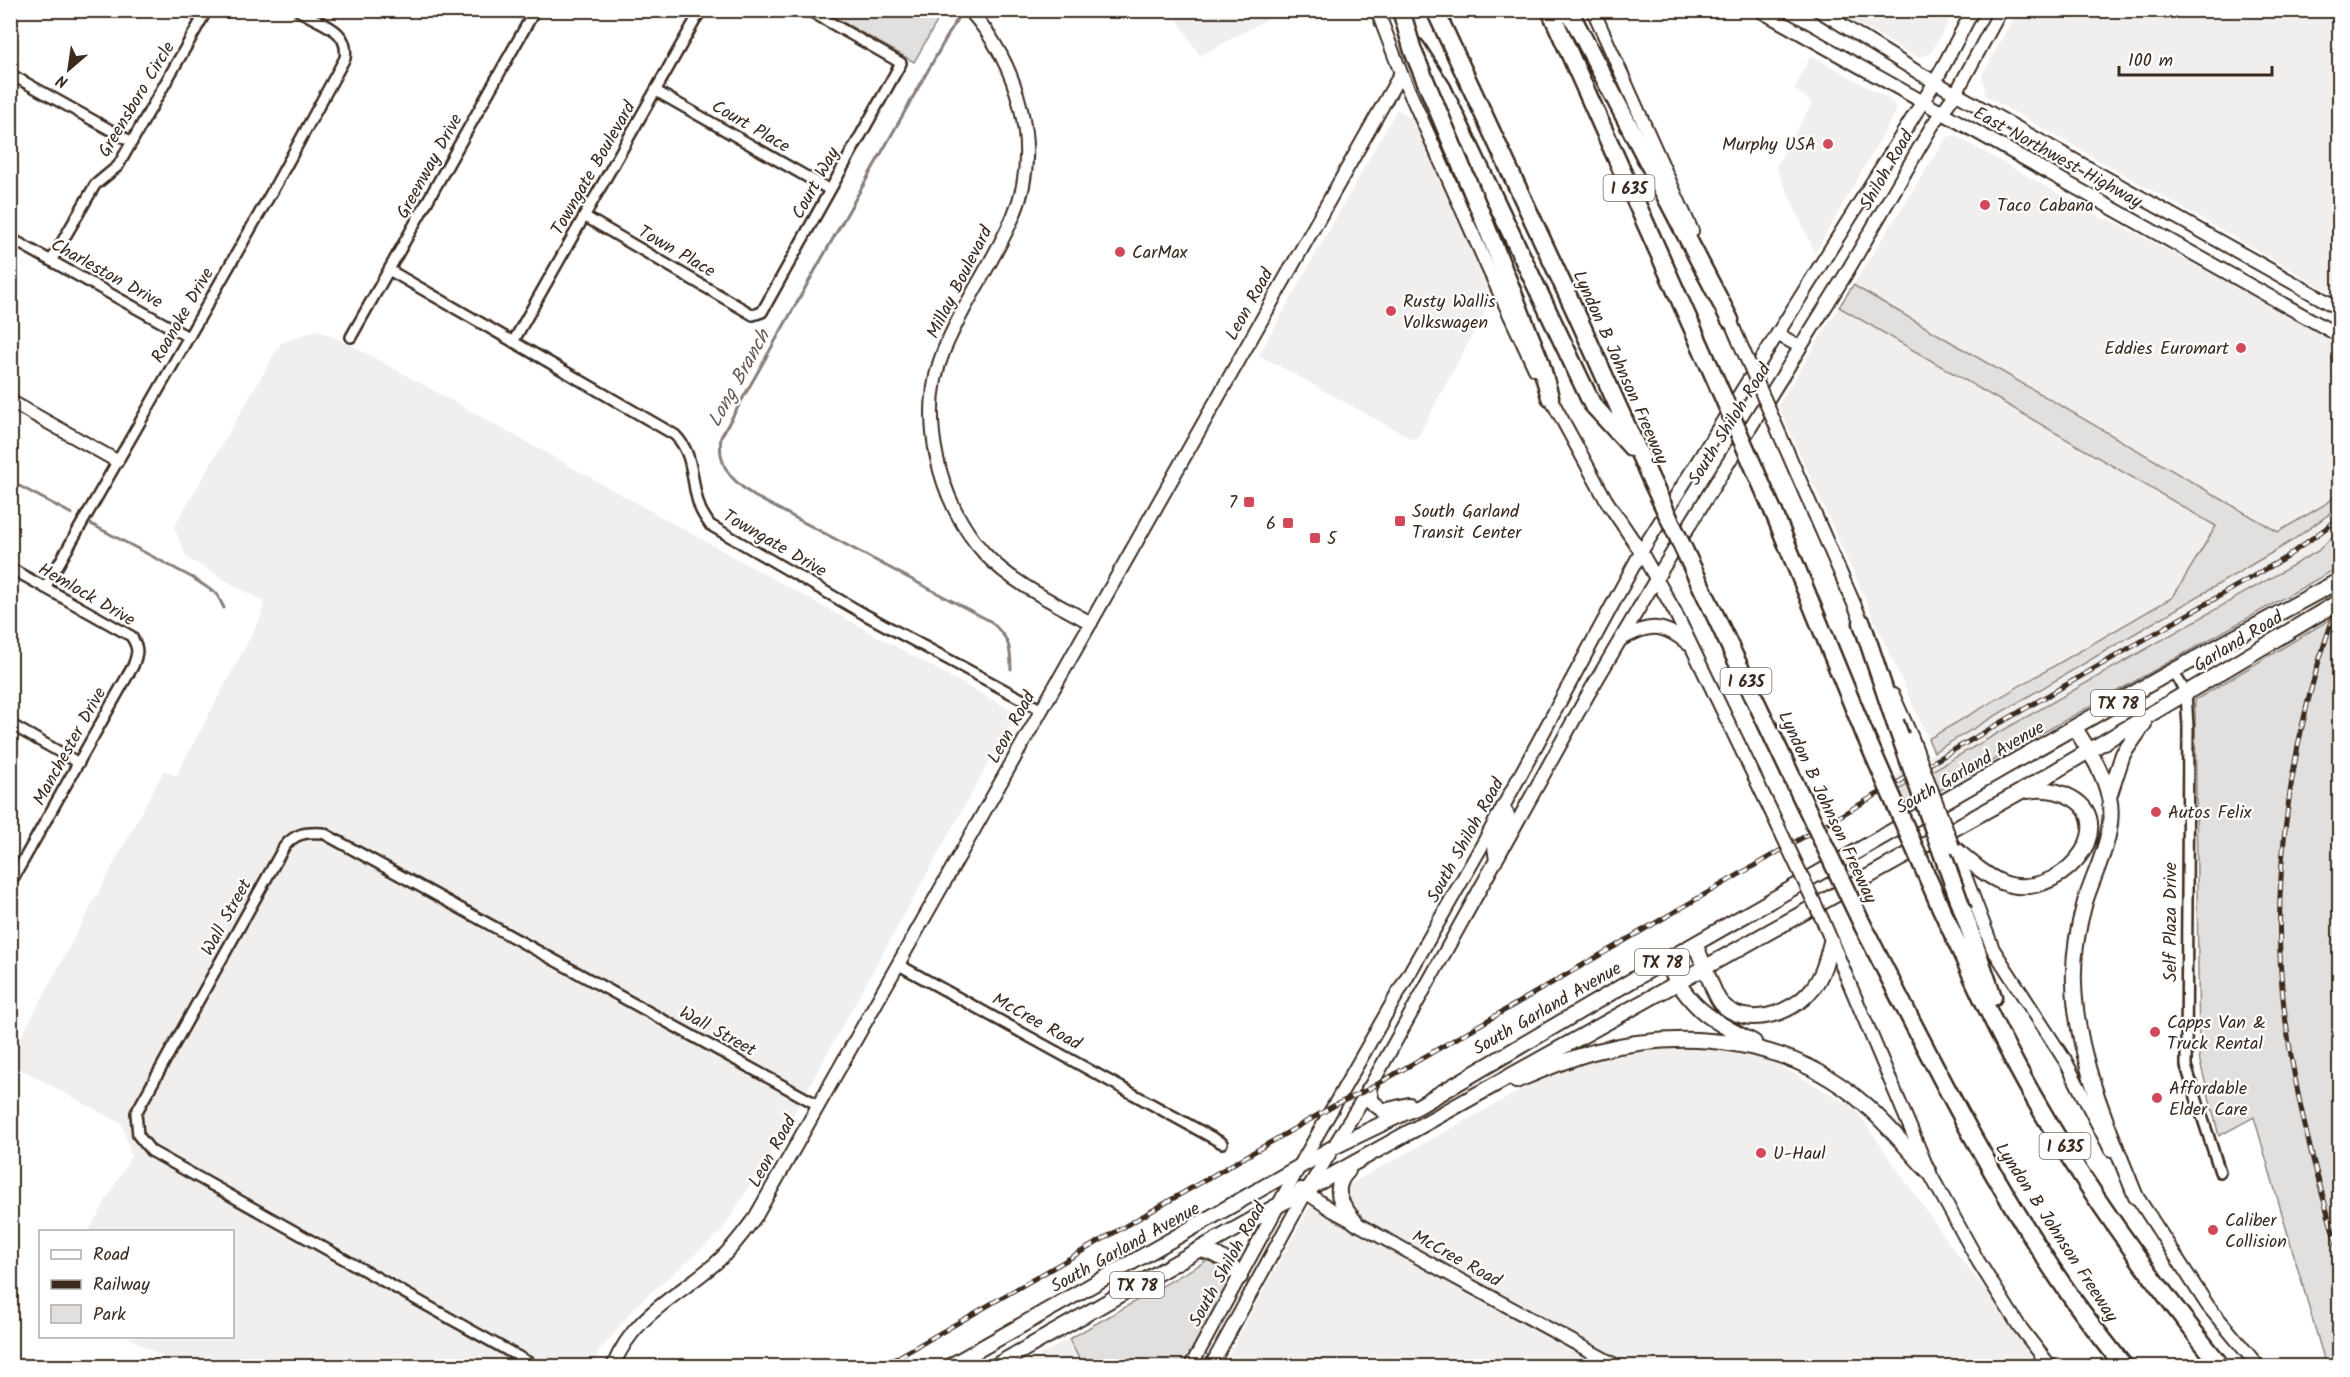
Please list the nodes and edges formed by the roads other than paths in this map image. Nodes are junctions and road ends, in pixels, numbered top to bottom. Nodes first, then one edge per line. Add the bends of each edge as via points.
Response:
1 (188, 10) edge
2 (298, 10) edge
3 (535, 10) edge
4 (701, 10) edge
5 (808, 10) edge
6 (969, 10) edge
7 (1377, 10) edge
8 (1394, 10) edge
9 (1401, 10) edge
10 (1435, 10) edge
11 (1550, 10) edge
12 (1564, 10) edge
13 (1593, 10) edge
14 (1759, 10) edge
15 (1818, 10) edge
16 (1973, 10) edge
17 (2001, 10) edge
18 (205, 14) edge
19 (1401, 73) junction
20 (10, 74) edge
21 (1935, 82) junction
22 (656, 91) junction
23 (1956, 93) junction
24 (1921, 101) junction
25 (1942, 113) junction
26 (132, 142) junction
27 (830, 190) junction
28 (2153, 205) junction
29 (584, 216) junction
30 (2142, 225) junction
31 (10, 238) edge
32 (51, 261) junction
33 (389, 270) junction
34 (2308, 292) junction
35 (2340, 309) edge
36 (2297, 312) junction
37 (753, 315) joint
38 (1730, 320) junction
39 (1777, 334) junction
40 (2340, 336) edge
41 (188, 337) junction
42 (351, 337) dead end
43 (513, 342) junction
44 (1799, 346) junction
45 (1550, 398) junction
46 (10, 401) edge
47 (1641, 458) junction
48 (117, 461) junction
49 (1641, 552) junction
50 (10, 568) edge
51 (1656, 579) junction
52 (2340, 580) edge
53 (45, 588) junction
54 (2340, 601) edge
55 (1091, 623) junction
56 (1862, 623) junction
57 (1619, 641) junction
58 (1691, 646) junction
59 (2167, 674) junction
60 (121, 687) joint
61 (1569, 688) junction
62 (2186, 693) junction
63 (1586, 698) junction
64 (1042, 710) junction
65 (2155, 712) junction
66 (10, 724) edge
67 (2075, 728) junction
68 (2089, 752) junction
69 (79, 763) junction
70 (2020, 792) junction
71 (2109, 797) junction
72 (1503, 807) junction
73 (1953, 847) junction
74 (1496, 861) junction
75 (11, 882) edge
76 (1831, 942) junction
77 (1695, 944) junction
78 (1732, 953) junction
79 (1665, 961) junction
80 (899, 965) junction
81 (1705, 967) junction
82 (1712, 981) junction
83 (1678, 984) junction
84 (1784, 1057) junction
85 (2016, 1064) junction
86 (1369, 1089) junction
87 (1470, 1101) junction
88 (818, 1105) junction
89 (1417, 1107) junction
90 (1222, 1143) dead end
91 (1334, 1147) junction
92 (1357, 1163) junction
93 (1299, 1167) junction
94 (1929, 1172) junction
95 (2220, 1172) dead end
96 (1286, 1181) junction
97 (1306, 1192) junction
98 (2136, 1197) junction
99 (1280, 1205) junction
100 (1356, 1223) junction
101 (1198, 1250) junction
102 (1240, 1277) junction
103 (535, 1366) edge
104 (613, 1366) edge
105 (950, 1366) edge
106 (995, 1366) edge
107 (1191, 1366) edge
108 (1211, 1366) edge
109 (1617, 1366) edge
110 (2050, 1366) edge
111 (2124, 1366) edge
112 (2221, 1366) edge
113 (2258, 1366) edge

1 - 18 street
2 - 41 street, Roanoke Drive via 341,34 347,45 345,58
3 - 33 street, Greenway Drive
4 - 22 street, Towngate Boulevard
5 - 27 street, Court Way via 901,63
6 - 55 main road, Millay Boulevard via 1010,71 1025,131 1024,165 1014,215 943,351 932,419 935,454 953,510 986,555 1021,584
7 - 19 main road
8 - 47 highway via 1442,88 1592,404
9 - 45 highway, bridge via 1413,51 1540,360
10 - 47 highway, Lyndon B Johnson Freeway / I 635
11 - 85 highway, I 635, bridge via 1774,513 1940,906
12 - 38 highway via 1574,20
13 - 38 main road
14 - 24 main road, East Northwest Highway
15 - 21 main road, East Northwest Highway
16 - 21 main road, Shiloh Road
17 - 23 main road, Shiloh Road
18 - 26 street, Greensboro Circle
19 - 45 main road
19 - 55 main road, Leon Road
20 - 26 street
21 - 23 main road, East Northwest Highway
21 - 24 main road, Shiloh Road
22 - 27 street, Court Place
22 - 29 street, Towngate Boulevard
23 - 25 main road, Shiloh Road
23 - 28 main road, East Northwest Highway
24 - 25 main road, East Northwest Highway
24 - 39 main road, Shiloh Road
25 - 30 main road, East Northwest Highway
25 - 44 main road, Shiloh Road
26 - 32 street, Greensboro Circle via 118,166 95,185
27 - 37 street, Court Way via 762,312
28 - 30 main road
28 - 34 main road, East Northwest Highway
29 - 37 street, Town Place
29 - 43 street, Towngate Boulevard
30 - 36 main road, East Northwest Highway
31 - 32 street, Charleston Drive
32 - 41 street, Charleston Drive
33 - 42 street, Greenway Drive
33 - 43 street, Towngate Drive
34 - 35 main road, East Northwest Highway
34 - 36 main road
36 - 40 main road, East Northwest Highway
38 - 56 main road, bridge
39 - 44 main road
39 - 49 main road, South Shiloh Road
41 - 48 street, Roanoke Drive
43 - 64 street, Towngate Drive via 675,435 691,461 700,508 710,525
44 - 51 main road, South Shiloh Road
45 - 49 main road via 1606,500
46 - 48 main road
47 - 111 highway, Lyndon B Johnson Freeway / I 635, bridge via 1863,926 1962,1116 2074,1300
48 - 53 street, Roanoke Drive
49 - 51 main road
49 - 61 main road, South Shiloh Road
50 - 53 street, Hemlock Drive
51 - 57 main road, South Shiloh Road
51 - 58 main road
52 - 59 main road, Garland Road / TX 78
53 - 60 street, Hemlock Drive via 131,636 138,645
54 - 62 main road, Garland Road / TX 78
55 - 64 main road, Leon Road
56 - 73 main road, bridge via 1912,738
56 - 85 highway, bridge
57 - 58 main road via 1652,627 1676,634
57 - 63 main road, South Shiloh Road
58 - 76 main road, bridge
59 - 62 street
59 - 67 main road, South Garland Avenue / TX 78
60 - 69 street, Manchester Drive
61 - 63 main road
61 - 72 main road, South Shiloh Road
62 - 65 main road, Garland Road / TX 78
62 - 95 street, Self Plaza Drive via 2186,1066
63 - 74 main road, South Shiloh Road
64 - 80 main road, Leon Road
65 - 68 main road, TX 78
65 - 71 main road via 2123,754
66 - 69 street
67 - 68 main road
67 - 77 main road, South Garland Avenue / TX 78
68 - 70 main road, TX 78
68 - 71 main road
69 - 75 street, Manchester Drive
70 - 73 main road via 2062,792 2080,802 2088,816 2089,835 2081,856 2070,869 2053,880 2021,886 1985,873
70 - 78 main road, TX 78
71 - 98 main road via 2111,820 2084,906 2074,983 2083,1049
72 - 74 main road via 1508,815 1494,846
72 - 93 main road, South Shiloh Road
73 - 98 main road via 1993,949 2066,1062
74 - 86 main road, South Shiloh Road
76 - 82 main road via 1814,988 1795,1005 1775,1014 1753,1017 1732,1011 1720,1002
76 - 94 main road
77 - 79 main road, South Garland Avenue / TX 78
77 - 81 main road
78 - 81 main road, TX 78
78 - 82 main road
79 - 83 main road
79 - 89 main road, South Garland Avenue / TX 78
80 - 88 main road, Leon Road
80 - 90 street, McCree Road
81 - 82 main road
81 - 83 main road, TX 78
83 - 84 main road via 1714,1022
83 - 87 main road, TX 78
84 - 87 main road via 1755,1047 1704,1039 1629,1044 1562,1062
84 - 94 main road via 1863,1102
85 - 112 highway, I 635 via 2109,1214
86 - 89 main road via 1372,1102 1384,1111 1406,1105
86 - 91 main road, South Shiloh Road
87 - 92 main road, TX 78
88 - 103 street, Wall Street via 323,833 305,832 291,839 136,1113 138,1135 151,1151
88 - 104 main road, Leon Road via 768,1197 736,1243 718,1262 638,1324
89 - 91 main road, South Garland Avenue / TX 78
91 - 93 main road, South Garland Avenue / TX 78
91 - 97 main road, South Shiloh Road
92 - 97 main road, TX 78
92 - 100 main road via 1342,1177 1337,1192
93 - 96 main road, South Garland Avenue / TX 78
94 - 110 main road via 1978,1261
96 - 97 main road, McCree Road
96 - 99 main road, South Shiloh Road
96 - 105 main road, South Garland Avenue / TX 78
97 - 99 main road, TX 78
97 - 100 main road, McCree Road
97 - 108 main road, South Shiloh Road
98 - 113 main road via 2208,1306
99 - 101 main road, TX 78
99 - 102 main road, South Shiloh Road
100 - 109 main road, McCree Road
101 - 102 main road via 1226,1260
101 - 106 main road, TX 78
102 - 107 main road, South Shiloh Road

